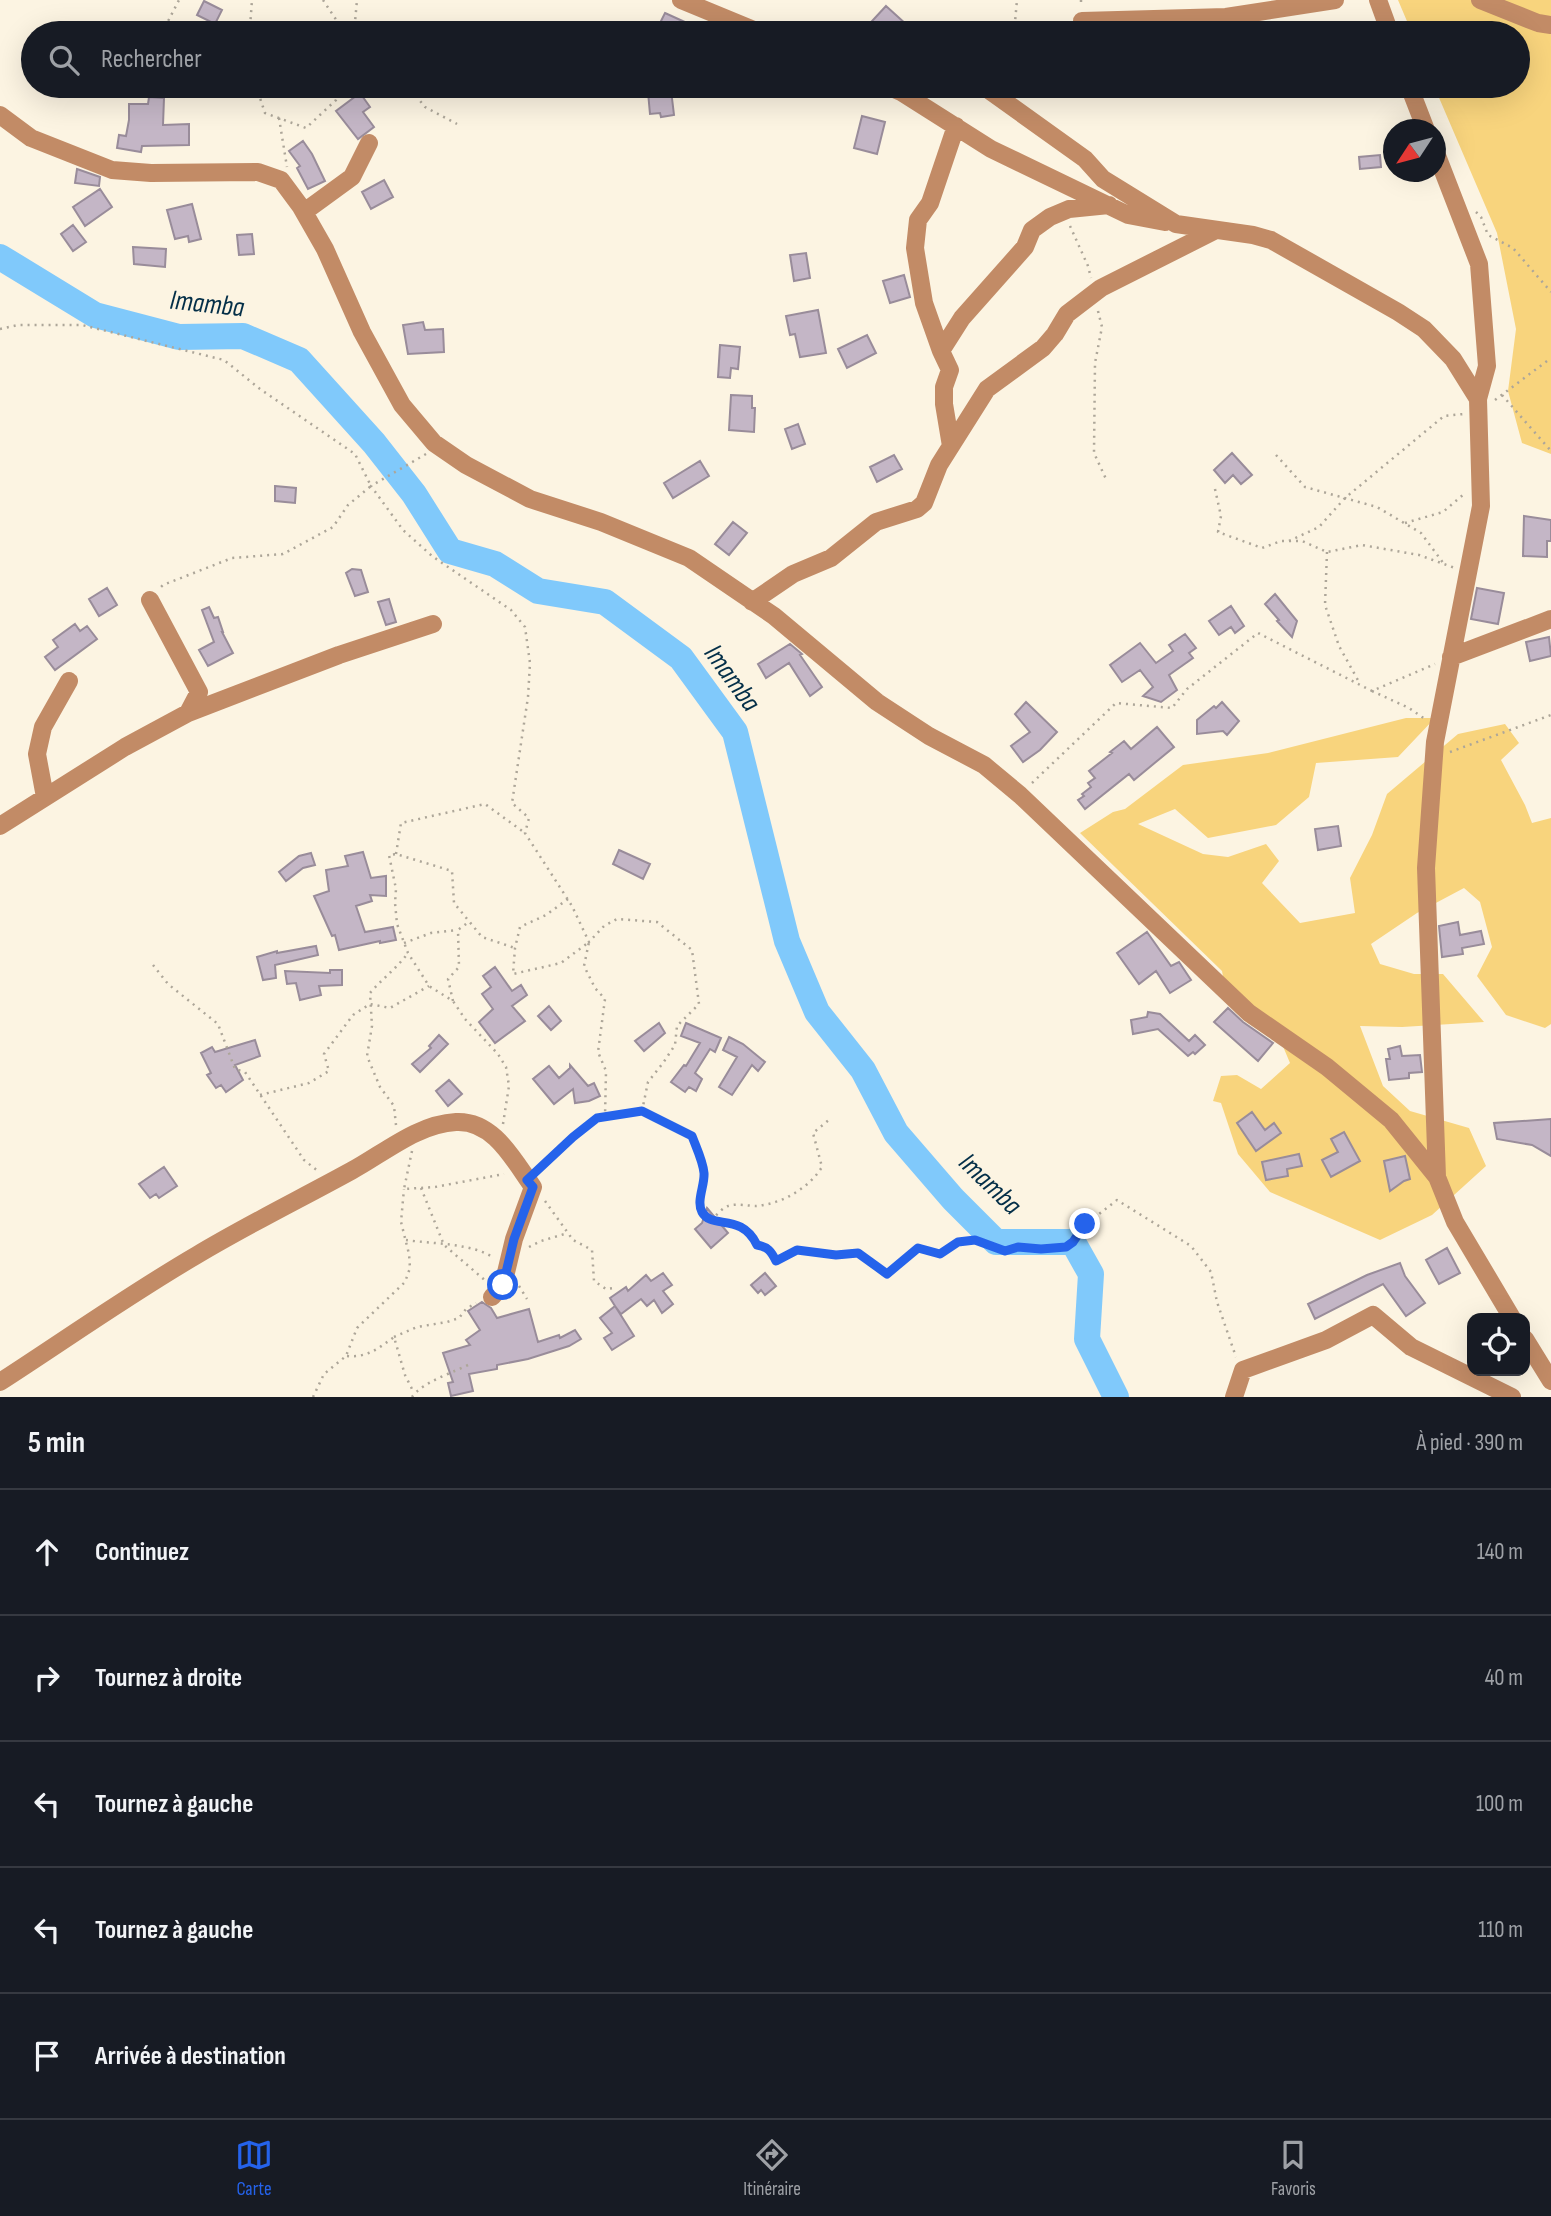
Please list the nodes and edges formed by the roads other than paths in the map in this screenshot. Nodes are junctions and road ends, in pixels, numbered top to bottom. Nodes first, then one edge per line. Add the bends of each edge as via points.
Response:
1 (681, 0) edge
2 (1335, 0) edge
3 (1378, 0) edge
4 (1480, 0) edge
5 (732, 21) edge
6 (1082, 21) dead end
7 (1386, 21) edge
8 (1551, 25) edge
9 (911, 98) edge
10 (1000, 98) edge
11 (1414, 98) edge
12 (0, 115) edge
13 (1422, 119) edge
14 (956, 126) junction
15 (369, 143) dead end
16 (1446, 179) edge
17 (1109, 205) junction
18 (304, 212) junction
19 (1175, 224) junction
20 (1214, 231) junction
21 (942, 351) junction
22 (1479, 405) junction
23 (951, 446) junction
24 (150, 600) road end
25 (752, 602) junction
26 (1551, 619) edge
27 (433, 624) dead end
28 (1451, 657) junction
29 (69, 681) dead end
30 (188, 713) junction
31 (45, 797) junction
32 (0, 826) edge
33 (1437, 1177) junction
34 (495, 1294) road end
35 (1509, 1313) edge
36 (1530, 1347) edge
37 (1551, 1381) edge
38 (0, 1382) edge
39 (1234, 1397) edge
40 (1512, 1397) edge

1 - 5 street
2 - 6 street via 1226,17
3 - 7 street
4 - 8 street
9 - 14 street
10 - 19 street via 1085,159 1103,179
11 - 13 street
12 - 18 street via 31,138 112,170 258,172 281,180
14 - 17 street via 991,149
14 - 21 street via 930,203 918,220 915,248 924,303
15 - 18 street via 352,177
16 - 22 street via 1479,264 1487,366
17 - 19 street via 1128,215
17 - 21 street via 1069,209 1032,230 1025,247 962,318
18 - 25 street via 402,405 434,443 530,499 689,558
19 - 20 street
20 - 22 street via 1271,240 1424,329 1452,359
20 - 23 street via 1094,293 1067,314 1043,348 987,389
21 - 23 street via 950,370 944,404
22 - 28 street via 1481,506
23 - 25 street via 917,509 876,522 831,558 793,574
24 - 30 street via 199,692
25 - 33 street via 877,702 985,765 1249,1013 1391,1120
26 - 28 street
27 - 30 street
28 - 33 street via 1434,758 1426,868
29 - 31 street via 43,727 37,754
30 - 31 street
31 - 32 street
33 - 35 street via 1455,1222
34 - 38 street via 503,1285 527,1179 500,1141 474,1125 434,1126 196,1255
36 - 37 street
39 - 40 street via 1243,1370 1326,1340 1373,1315 1411,1347

